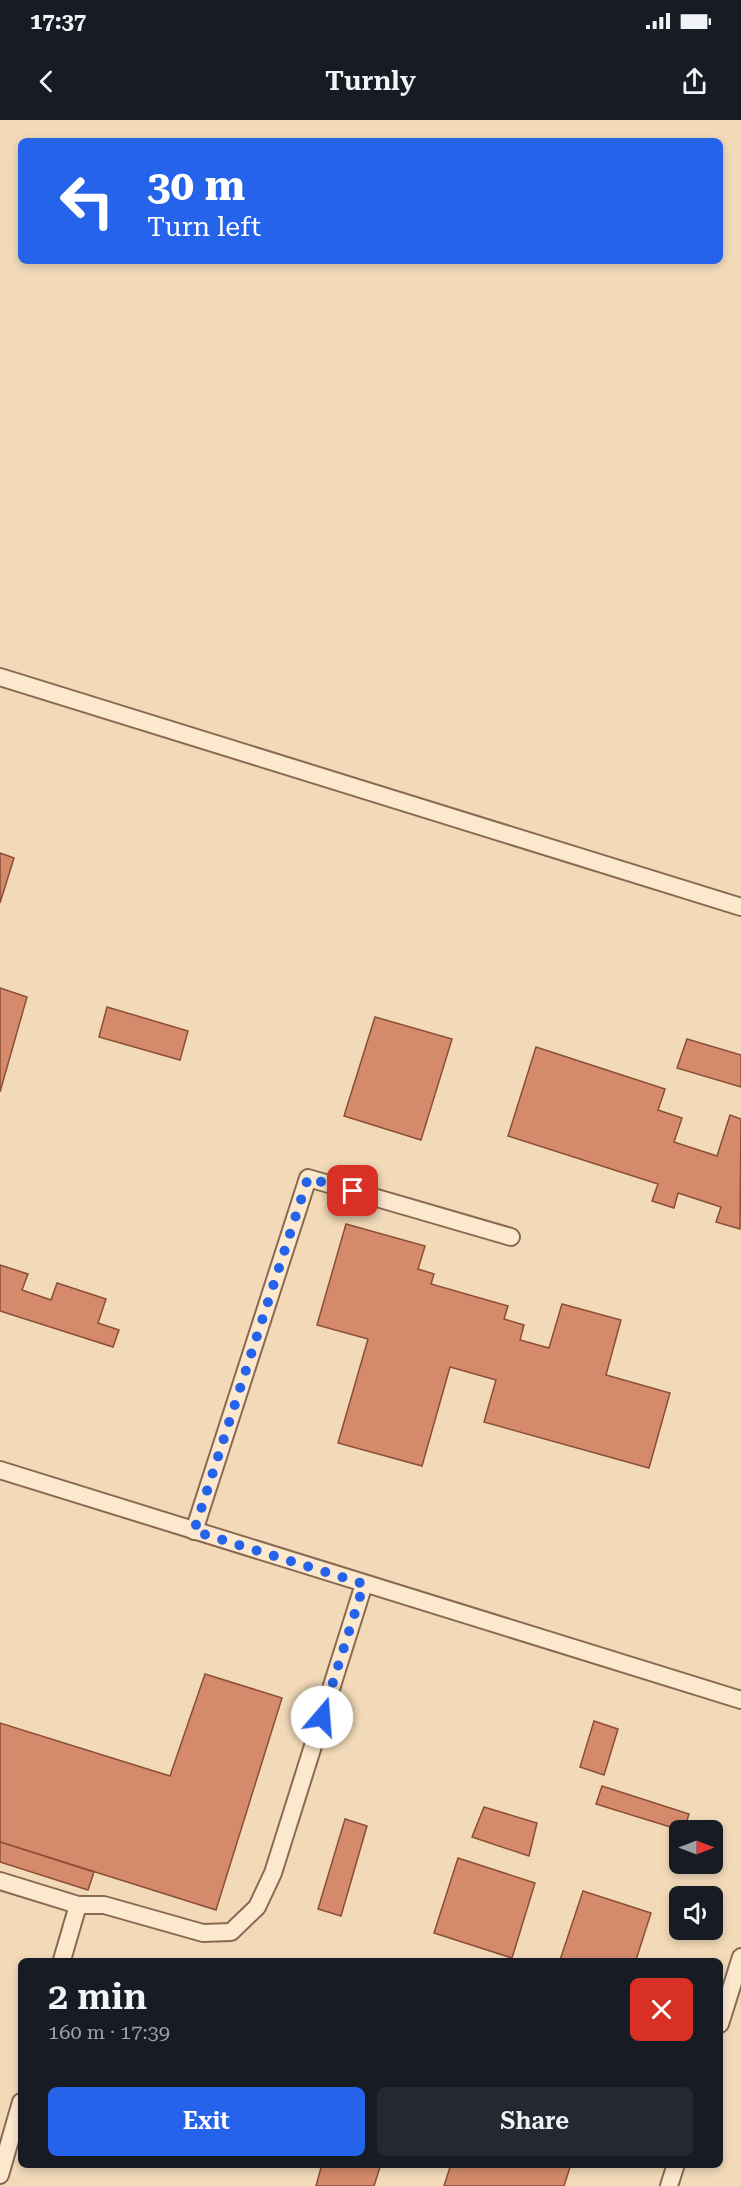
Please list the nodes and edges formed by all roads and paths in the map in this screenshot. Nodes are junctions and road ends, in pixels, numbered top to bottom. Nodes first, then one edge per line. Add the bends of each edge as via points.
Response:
1 (0, 677) edge
2 (741, 907) edge
3 (510, 1237) dead end
4 (0, 1470) edge
5 (194, 1531) junction
6 (364, 1584) junction
7 (741, 1700) edge
8 (0, 1881) edge
9 (78, 1905) junction
10 (741, 1957) edge
11 (63, 1958) edge
12 (723, 2014) edge
13 (18, 2112) edge
14 (675, 2168) edge
15 (0, 2175) edge
16 (669, 2186) edge

1 - 2 lane
3 - 5 lane via 308,1178
4 - 5 lane
5 - 6 lane
6 - 7 lane
6 - 9 lane via 273,1873 257,1907 231,1932 203,1933 104,1905
8 - 9 lane
9 - 11 lane
10 - 12 lane
13 - 15 lane
14 - 16 lane

